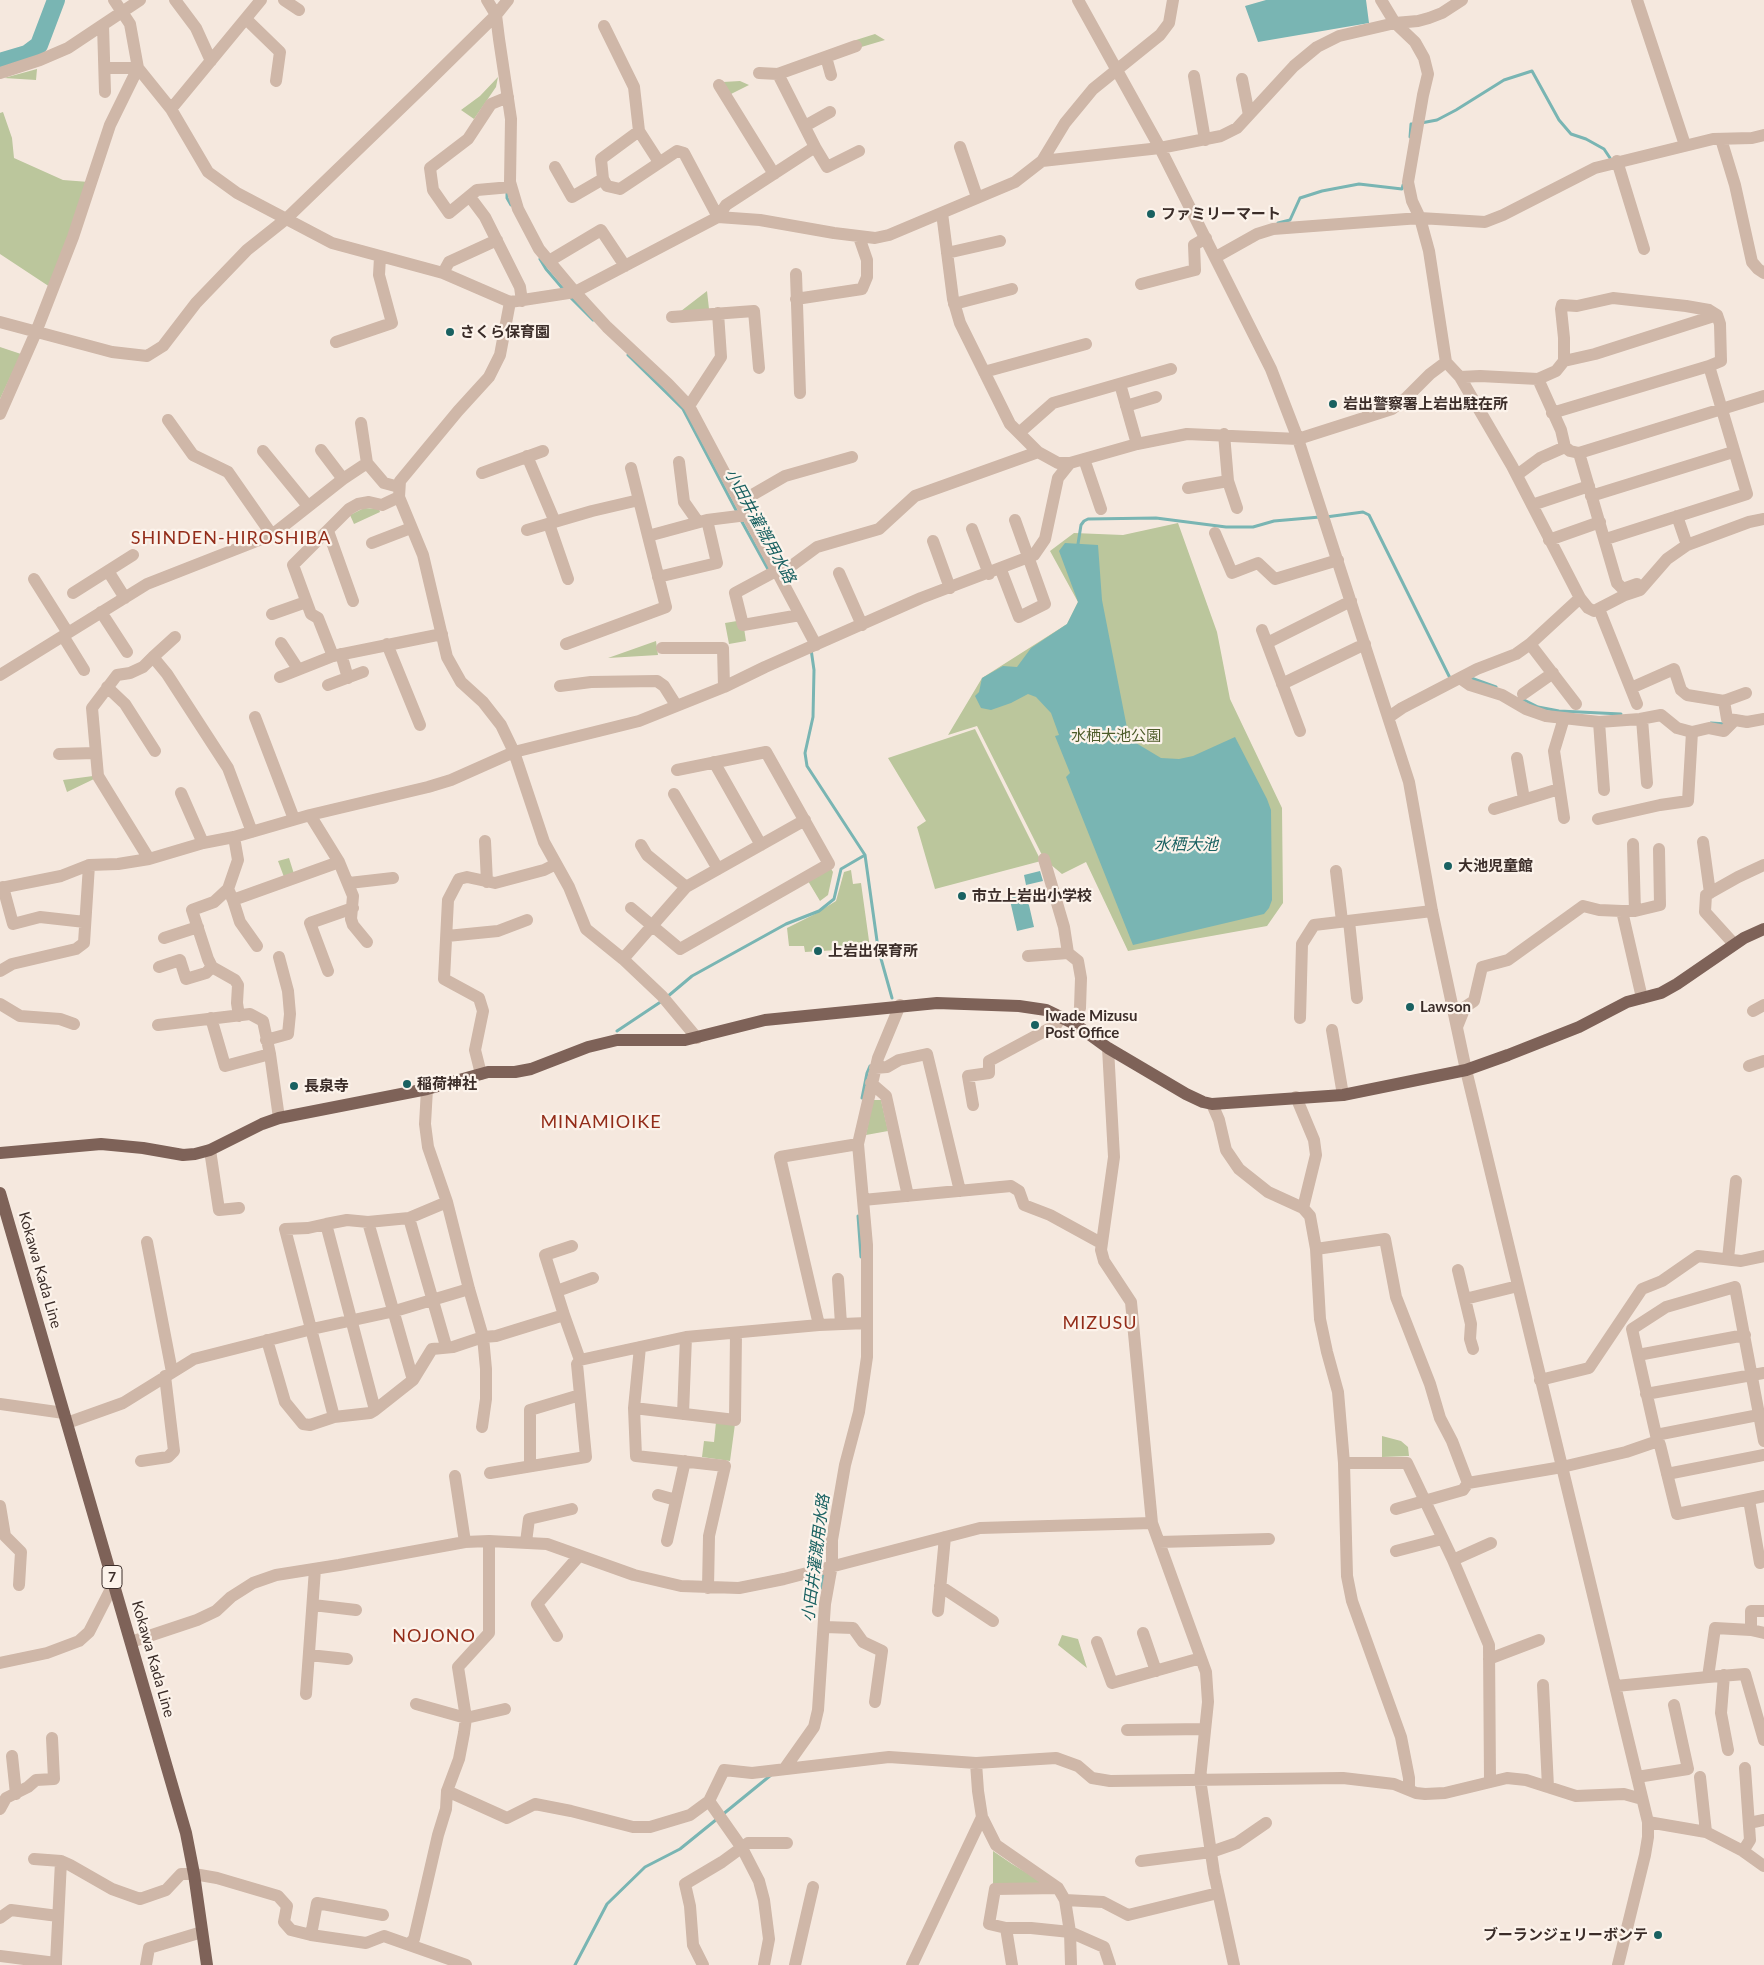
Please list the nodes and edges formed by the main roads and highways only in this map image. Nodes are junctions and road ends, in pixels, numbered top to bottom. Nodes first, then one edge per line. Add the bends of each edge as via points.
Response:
1 (1763, 933) edge
2 (0, 1153) edge
3 (0, 1194) edge
4 (207, 1965) edge

1 - 2 main road via 1734,944 1661,993 1627,1002 1508,1055 1466,1070 1343,1095 1212,1104 1186,1094 1108,1048 1075,1024 1046,1010 956,1003 900,1005 765,1020 685,1040 617,1040 588,1047 531,1069 488,1072 427,1089 279,1118 210,1150 183,1155 101,1144
3 - 4 main road, Kokawa Kada Line / 7 via 186,1833

